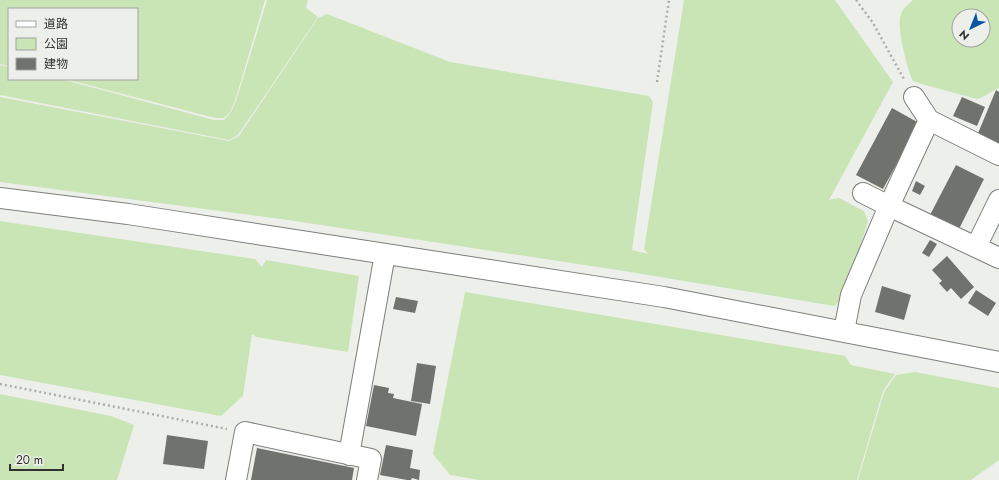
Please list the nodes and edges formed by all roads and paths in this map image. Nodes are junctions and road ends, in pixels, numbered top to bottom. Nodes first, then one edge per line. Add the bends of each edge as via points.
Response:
1 (669, 0) edge
2 (856, 0) edge
3 (657, 82) dead end
4 (914, 97) joint
5 (929, 120) junction
6 (999, 155) edge
7 (863, 193) dead end
8 (0, 198) edge
9 (999, 200) edge
10 (890, 206) junction
11 (976, 247) junction
12 (385, 254) junction
13 (999, 258) edge
14 (844, 331) junction
15 (999, 362) edge
16 (0, 384) edge
17 (245, 432) junction
18 (349, 455) junction
19 (236, 480) edge
20 (367, 480) edge

1 - 3 path
2 - 4 path via 873,23
4 - 5 street
5 - 6 street
5 - 10 street
7 - 10 street
8 - 12 street via 128,214
9 - 11 street
10 - 11 street
10 - 14 street via 851,295
11 - 13 street
12 - 14 street via 664,297
12 - 18 street
14 - 15 street
16 - 17 path
17 - 18 street
17 - 19 street
18 - 20 street via 371,459

